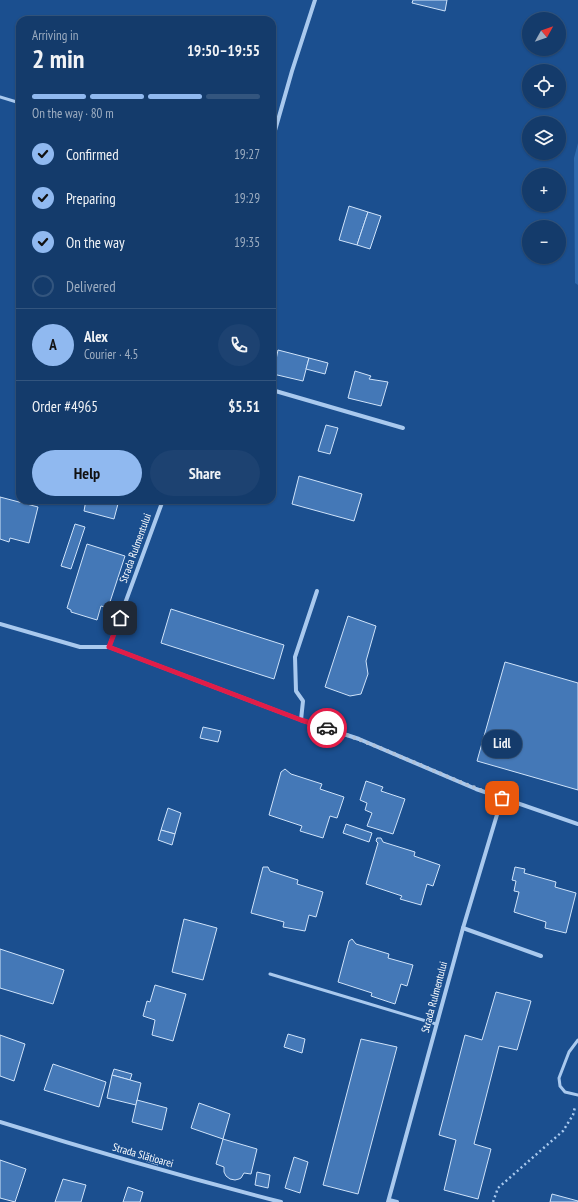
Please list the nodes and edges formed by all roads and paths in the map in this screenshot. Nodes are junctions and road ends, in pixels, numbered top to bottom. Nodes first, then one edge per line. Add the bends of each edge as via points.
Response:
1 (315, 0) edge
2 (0, 97) edge
3 (16, 102) edge
4 (276, 127) edge
5 (276, 391) edge
6 (403, 428) dead end
7 (162, 504) edge
8 (317, 591) dead end
9 (0, 624) edge
10 (109, 647) junction
11 (301, 720) junction
12 (502, 798) junction
13 (578, 824) edge
14 (462, 928) junction
15 (541, 956) dead end
16 (270, 974) dead end
17 (436, 1024) junction
18 (578, 1040) edge
19 (578, 1095) edge
20 (0, 1122) edge
21 (389, 1201) edge
22 (281, 1202) edge
23 (397, 1202) edge
24 (493, 1202) edge

1 - 4 street
2 - 3 lane
5 - 6 street
7 - 10 street, Strada Rulmentului
8 - 11 street via 295,657 296,690 303,701
9 - 10 street via 80,647
10 - 11 street
11 - 12 street via 359,739
12 - 13 street
12 - 14 street, Strada Rulmentului
14 - 15 street
14 - 17 street, Strada Rulmentului
16 - 17 lane
17 - 21 street, Strada Rulmentului
18 - 19 lane via 569,1052 559,1078 560,1086 566,1092
19 - 24 path via 573,1115 563,1131 498,1188
20 - 22 street, Strada Slătioarei via 87,1149
21 - 23 street

